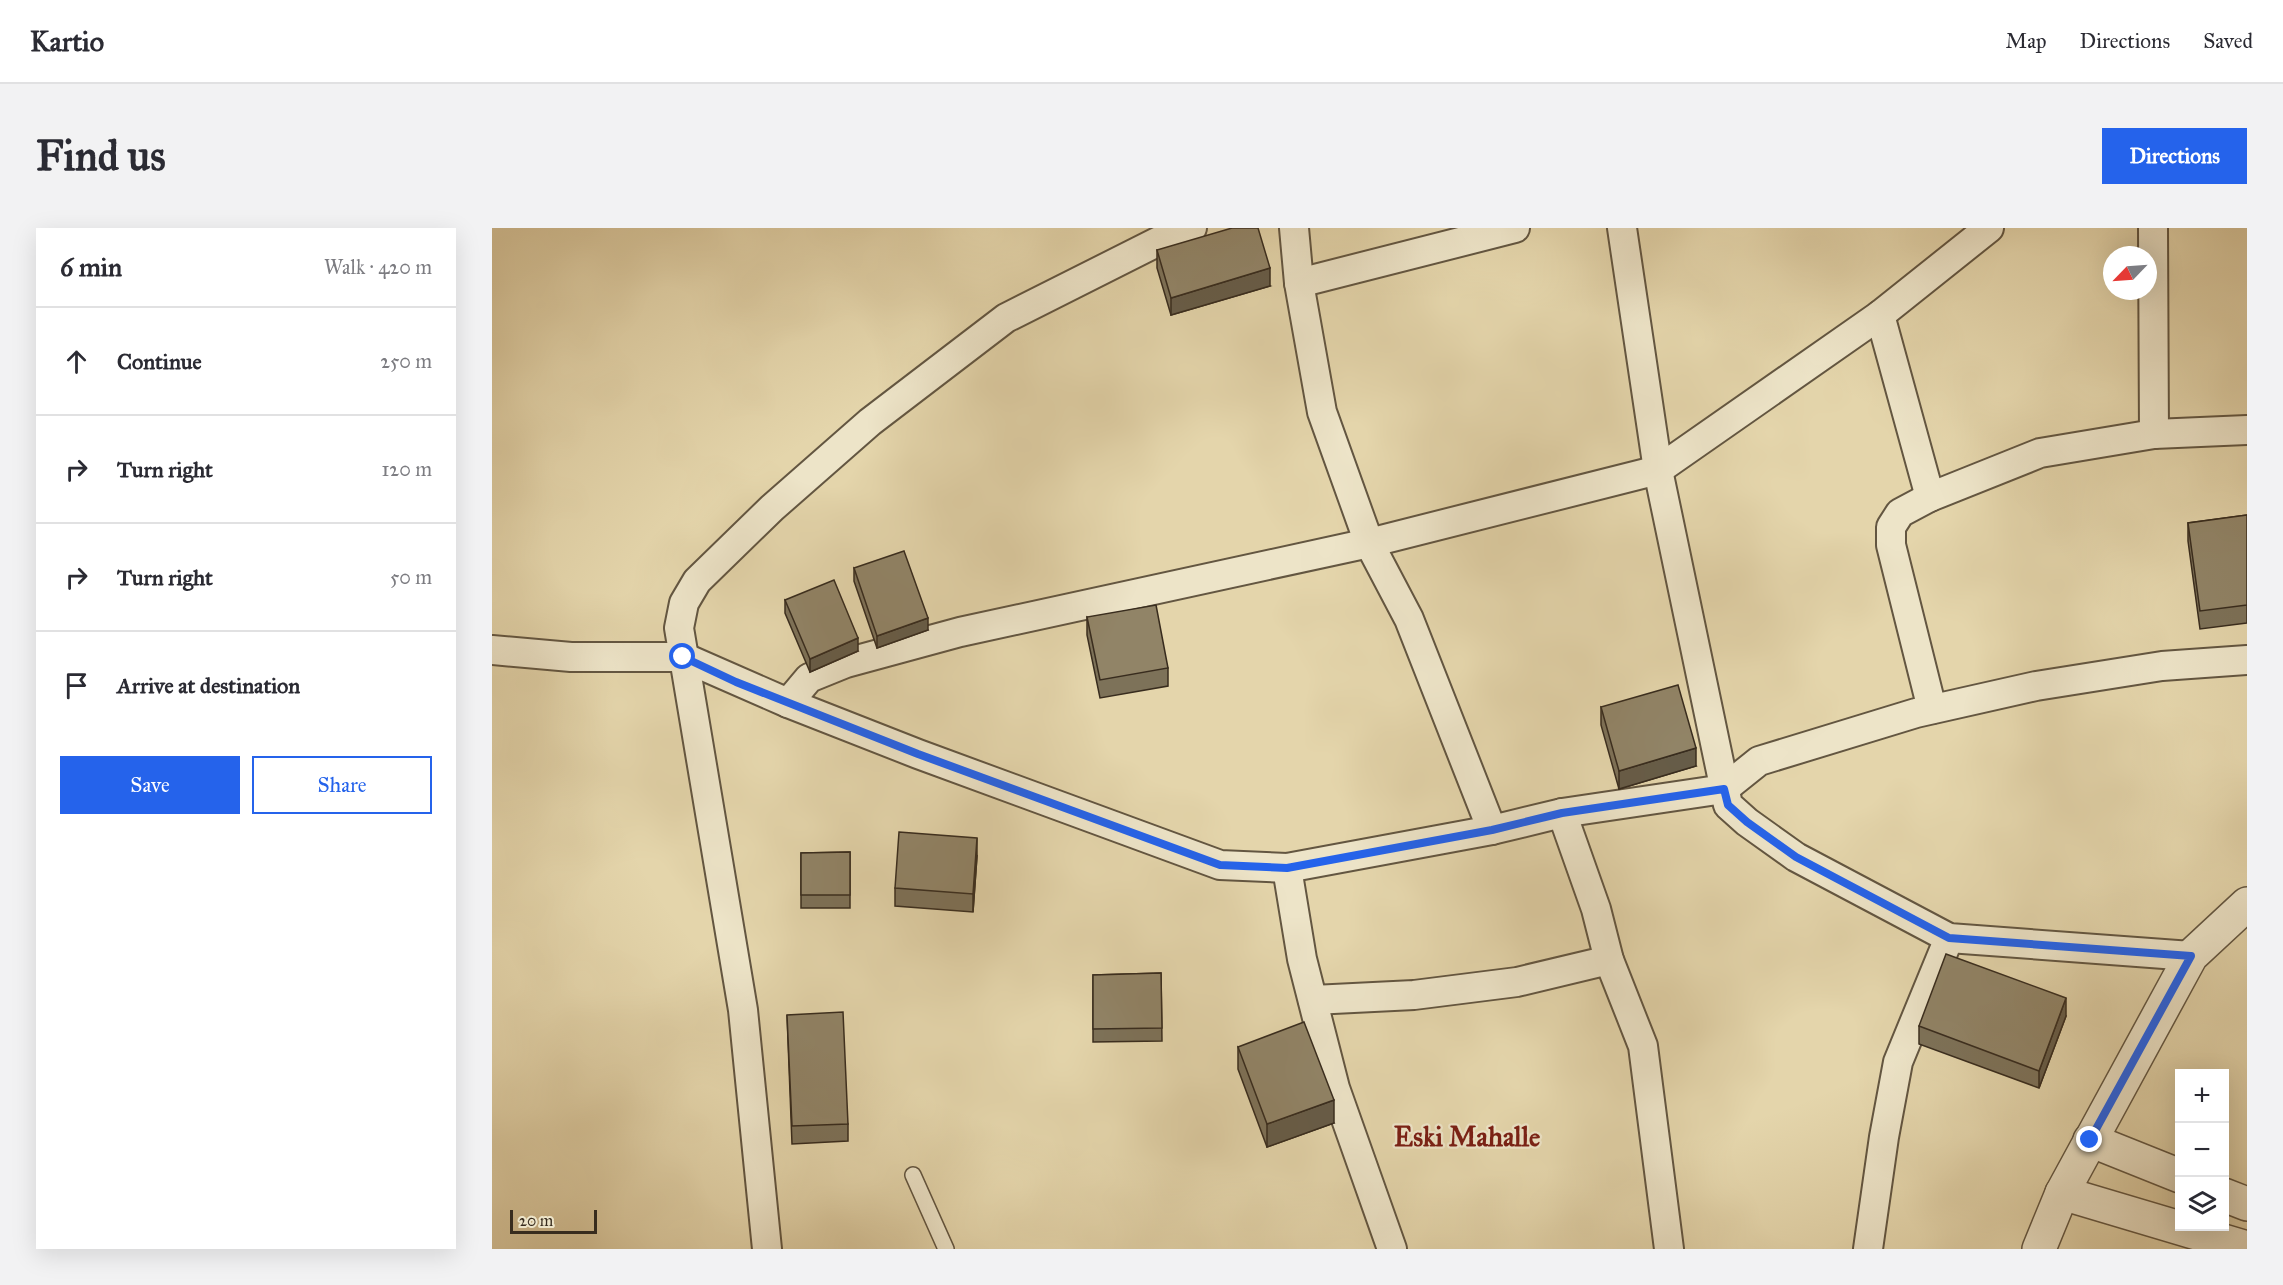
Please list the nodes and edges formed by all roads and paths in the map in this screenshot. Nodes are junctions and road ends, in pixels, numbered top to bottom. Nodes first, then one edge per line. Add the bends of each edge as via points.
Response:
1 (1192, 228) edge
2 (1294, 228) edge
3 (1515, 228) edge
4 (1622, 228) edge
5 (1989, 228) edge
6 (2153, 228) edge
7 (1299, 283) junction
8 (1880, 315) junction
9 (2247, 430) edge
10 (2154, 434) junction
11 (1658, 470) junction
12 (1930, 497) junction
13 (1369, 543) junction
14 (492, 650) edge
15 (683, 657) junction
16 (2247, 660) edge
17 (788, 703) junction
18 (1932, 709) junction
19 (1724, 789) junction
20 (1562, 813) junction
21 (1492, 830) junction
22 (1287, 868) junction
23 (2247, 904) edge
24 (1949, 938) junction
25 (2191, 956) junction
26 (1609, 960) junction
27 (1313, 1000) junction
28 (2090, 1140) junction
29 (2175, 1174) edge
30 (913, 1175) dead end
31 (2062, 1192) junction
32 (2229, 1197) edge
33 (2247, 1204) edge
34 (2247, 1248) edge
35 (767, 1249) edge
36 (946, 1249) edge
37 (1392, 1249) edge
38 (1669, 1249) edge
39 (1868, 1249) edge
40 (2039, 1249) edge

1 - 15 street via 1168,236 1006,318 870,422 697,581 684,603 680,628
2 - 7 street
3 - 7 street
4 - 11 street
5 - 8 street
6 - 10 street
7 - 13 street via 1322,412
8 - 11 street
8 - 12 street
9 - 10 street
10 - 12 street via 2040,453
11 - 13 street
11 - 19 street
12 - 18 street via 1900,513 1891,527 1891,545
13 - 17 street via 960,632 869,657 809,678
13 - 21 street via 1409,619
14 - 15 street via 571,657
15 - 17 street
15 - 35 street via 743,1010
16 - 18 street via 2162,666 2048,684
17 - 22 street via 1220,865
18 - 19 street via 1759,761
19 - 20 street
19 - 24 street via 1728,805 1796,857
20 - 21 street
20 - 26 street via 1596,909
21 - 22 street
22 - 27 street
23 - 25 street
24 - 25 street
24 - 39 street via 1898,1062
25 - 28 street
26 - 27 street via 1517,982 1414,995
26 - 38 street via 1644,1046
27 - 37 street via 1335,1088
28 - 29 street
28 - 31 street
30 - 36 lane
31 - 34 street
31 - 40 street
32 - 33 street

